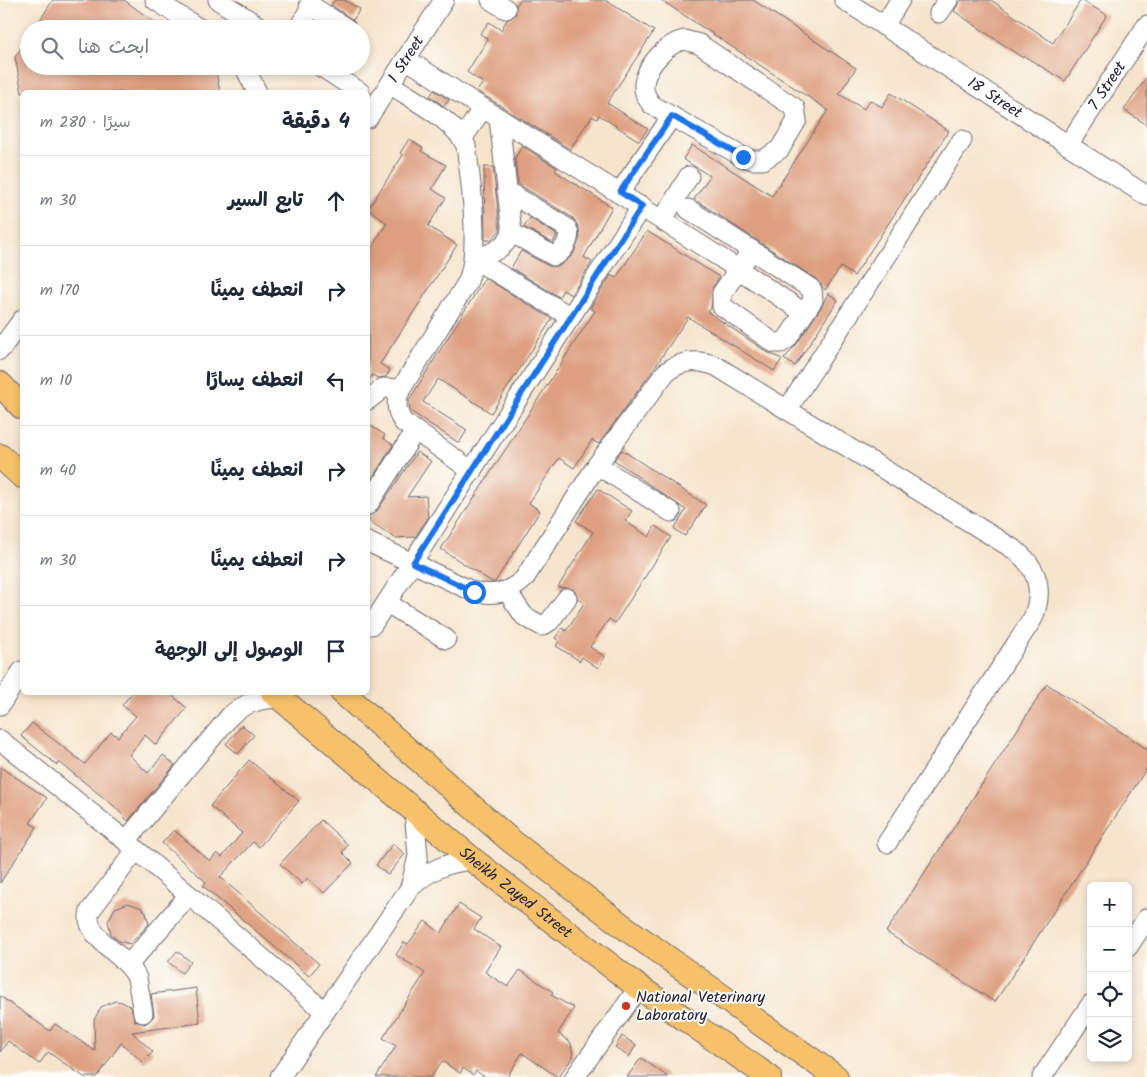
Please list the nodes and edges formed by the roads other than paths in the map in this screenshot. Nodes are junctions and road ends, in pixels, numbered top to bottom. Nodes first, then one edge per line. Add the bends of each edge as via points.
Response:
1 (155, 0) edge
2 (218, 0) edge
3 (444, 0) edge
4 (844, 0) edge
5 (900, 0) edge
6 (310, 2) edge
7 (186, 20) edge
8 (249, 20) edge
9 (304, 20) edge
10 (335, 20) edge
11 (1147, 25) edge
12 (884, 26) junction
13 (406, 59) junction
14 (248, 75) edge
15 (334, 75) edge
16 (390, 84) junction
17 (256, 90) edge
18 (357, 90) edge
19 (371, 106) edge
20 (482, 109) junction
21 (672, 116) junction
22 (499, 119) junction
23 (463, 138) junction
24 (962, 140) dead end
25 (1068, 145) junction
26 (689, 176) dead end
27 (507, 191) junction
28 (620, 192) junction
29 (1147, 196) edge
30 (642, 206) junction
31 (688, 209) dead end
32 (662, 219) junction
33 (512, 233) junction
34 (752, 250) junction
35 (474, 259) junction
36 (739, 269) junction
37 (804, 314) junction
38 (571, 317) junction
39 (20, 323) edge
40 (0, 350) edge
41 (0, 384) edge
42 (401, 389) junction
43 (370, 398) edge
44 (0, 405) edge
45 (20, 405) edge
46 (787, 410) junction
47 (20, 417) edge
48 (410, 439) dead end
49 (0, 456) edge
50 (598, 465) junction
51 (472, 471) junction
52 (20, 474) edge
53 (370, 502) edge
54 (672, 512) dead end
55 (370, 543) edge
56 (413, 563) junction
57 (507, 591) junction
58 (567, 598) dead end
59 (387, 603) junction
60 (372, 625) dead end
61 (446, 639) dead end
62 (20, 674) edge
63 (276, 695) edge
64 (345, 695) edge
65 (0, 705) edge
66 (0, 740) edge
67 (414, 811) junction
68 (887, 843) dead end
69 (131, 846) junction
70 (473, 860) junction
71 (410, 888) junction
72 (189, 895) junction
73 (1147, 918) edge
74 (1132, 941) edge
75 (128, 964) junction
76 (640, 987) junction
77 (1087, 1010) edge
78 (324, 1011) junction
79 (143, 1014) dead end
80 (280, 1077) edge
81 (575, 1077) edge
82 (769, 1077) edge
83 (836, 1077) edge
84 (1042, 1077) edge

1 - 7 street
2 - 8 street
3 - 13 street, 1 Street
4 - 12 street, 18 Street
5 - 12 street
6 - 9 street
6 - 10 street
11 - 25 street, 7 Street
12 - 25 street, 18 Street
13 - 16 street, 1 Street
13 - 20 street
14 - 17 street
15 - 18 street
16 - 19 street, 1 Street
16 - 23 street
20 - 22 street
20 - 23 street
21 - 21 street via 743,157 763,160 780,149 798,114 790,104 699,44 684,40 669,44 664,49 644,84 647,99 652,105
21 - 28 street
22 - 27 street
22 - 28 street
23 - 35 street via 468,155
24 - 46 street
25 - 29 street, 18 Street
26 - 32 street
27 - 33 street
27 - 33 street via 567,228 570,238 554,256
28 - 30 street
30 - 32 street
30 - 38 street
31 - 34 street
32 - 36 street
33 - 35 street via 506,244
34 - 36 street
34 - 37 street via 812,290 813,300
35 - 38 street
35 - 42 street via 468,281
36 - 37 street
36 - 37 street via 721,297 725,309 778,344 788,339
38 - 51 street
39 - 40 street
41 - 45 main road
42 - 43 street via 383,388
42 - 51 street via 397,410 403,422
44 - 47 main road
46 - 50 street via 716,366 699,361 682,363 660,378
46 - 68 street via 1015,550 1033,568 1038,580 1040,593 1033,618
48 - 53 street
49 - 52 main road
50 - 54 street
50 - 57 street via 524,579
51 - 56 street
55 - 56 street
56 - 57 street via 474,592
56 - 59 street
57 - 58 street via 524,616 542,626 550,622
59 - 60 street
59 - 61 street
62 - 65 street
63 - 67 main road, Sheikh Zayed Street
63 - 69 street via 245,704 230,716
64 - 83 main road via 510,840 624,927
66 - 69 street
67 - 70 main road, Sheikh Zayed Street
67 - 71 street via 418,856
69 - 72 street
69 - 75 street via 88,916 92,932
70 - 71 street via 438,867 423,875
70 - 76 main road, Sheikh Zayed Street
71 - 78 street
72 - 75 street
72 - 78 street
73 - 74 street
75 - 79 street via 137,978
76 - 81 street
76 - 82 main road, Sheikh Zayed Street
77 - 84 street
78 - 80 street

